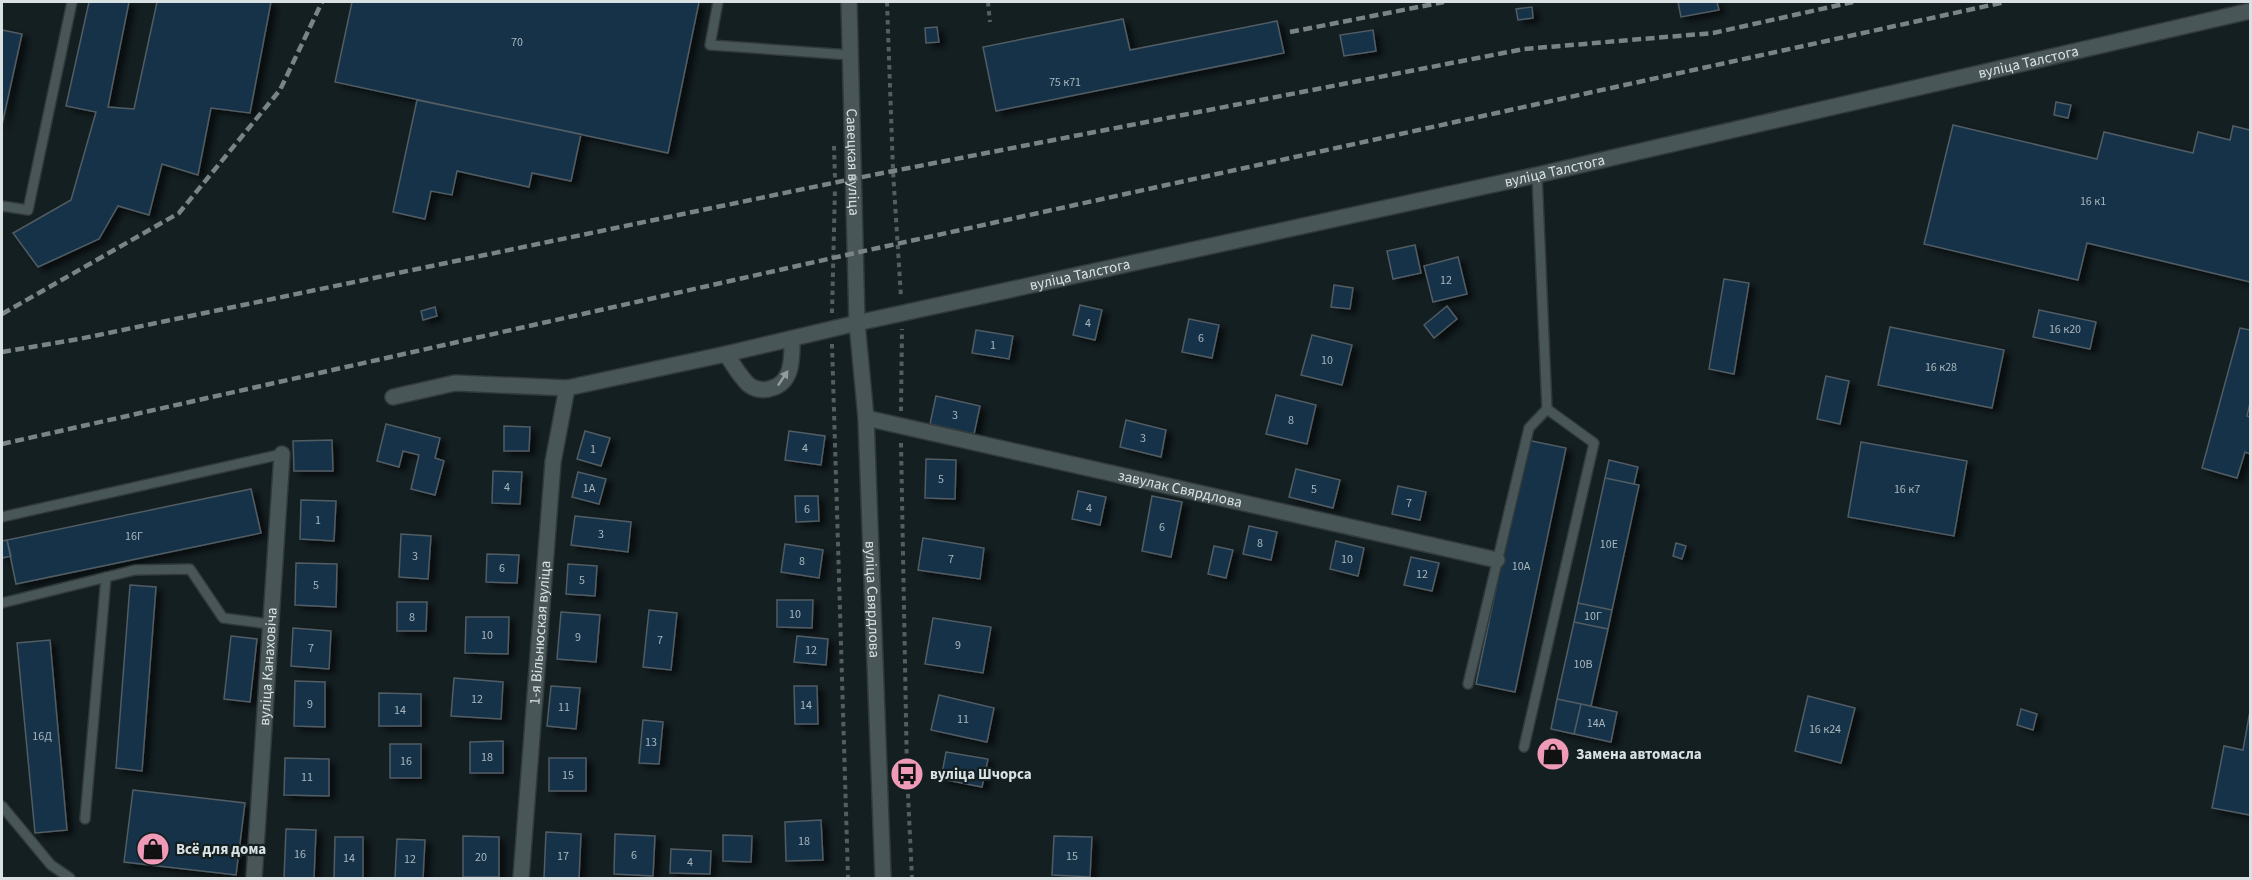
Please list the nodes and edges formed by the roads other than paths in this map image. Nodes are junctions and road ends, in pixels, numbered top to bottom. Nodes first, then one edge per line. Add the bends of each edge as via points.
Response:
1 (72, 2) edge
2 (718, 2) edge
3 (849, 2) edge
4 (2250, 11) edge
5 (850, 55) junction
6 (1537, 175) junction
7 (2, 206) edge
8 (857, 323) junction
9 (792, 339) junction
10 (726, 354) junction
11 (567, 388) junction
12 (393, 397) dead end
13 (1547, 409) junction
14 (866, 418) junction
15 (282, 454) joint
16 (2, 517) edge
17 (1497, 560) junction
18 (106, 577) junction
19 (2, 603) edge
20 (269, 624) junction
21 (1468, 684) dead end
22 (1524, 747) dead end
23 (2, 806) edge
24 (84, 819) dead end
25 (70, 879) edge
26 (254, 879) edge
27 (521, 879) edge
28 (883, 879) edge

1 - 7 lane via 28,210
2 - 5 lane via 710,45
3 - 5 main road, Савецкая вуліца
4 - 6 main road, вуліца Талстога
5 - 8 main road, Савецкая вуліца
6 - 8 main road, вуліца Талстога
6 - 13 lane
8 - 9 main road, вуліца Талстога
8 - 14 main road, вуліца Свярдлова
9 - 10 main road, вуліца Талстога
10 -> 9 main road via 751,386 764,391 778,386 787,377
10 - 11 main road, вуліца Талстога
11 - 12 main road, вуліца Талстога via 455,383
11 - 27 main road, 1-я Вільнюская вуліца via 553,462
13 - 17 lane via 1528,428
13 - 22 lane via 1594,443
14 - 17 main road, завулак Свярдлова
14 - 28 main road, вуліца Свярдлова
15 - 16 lane
15 - 20 main road, вуліца Канаховіча
17 - 21 lane
18 - 19 lane
18 - 20 lane via 135,570 190,569 223,618
18 - 24 lane
20 - 26 main road, вуліца Канаховіча
23 - 25 lane via 51,865

